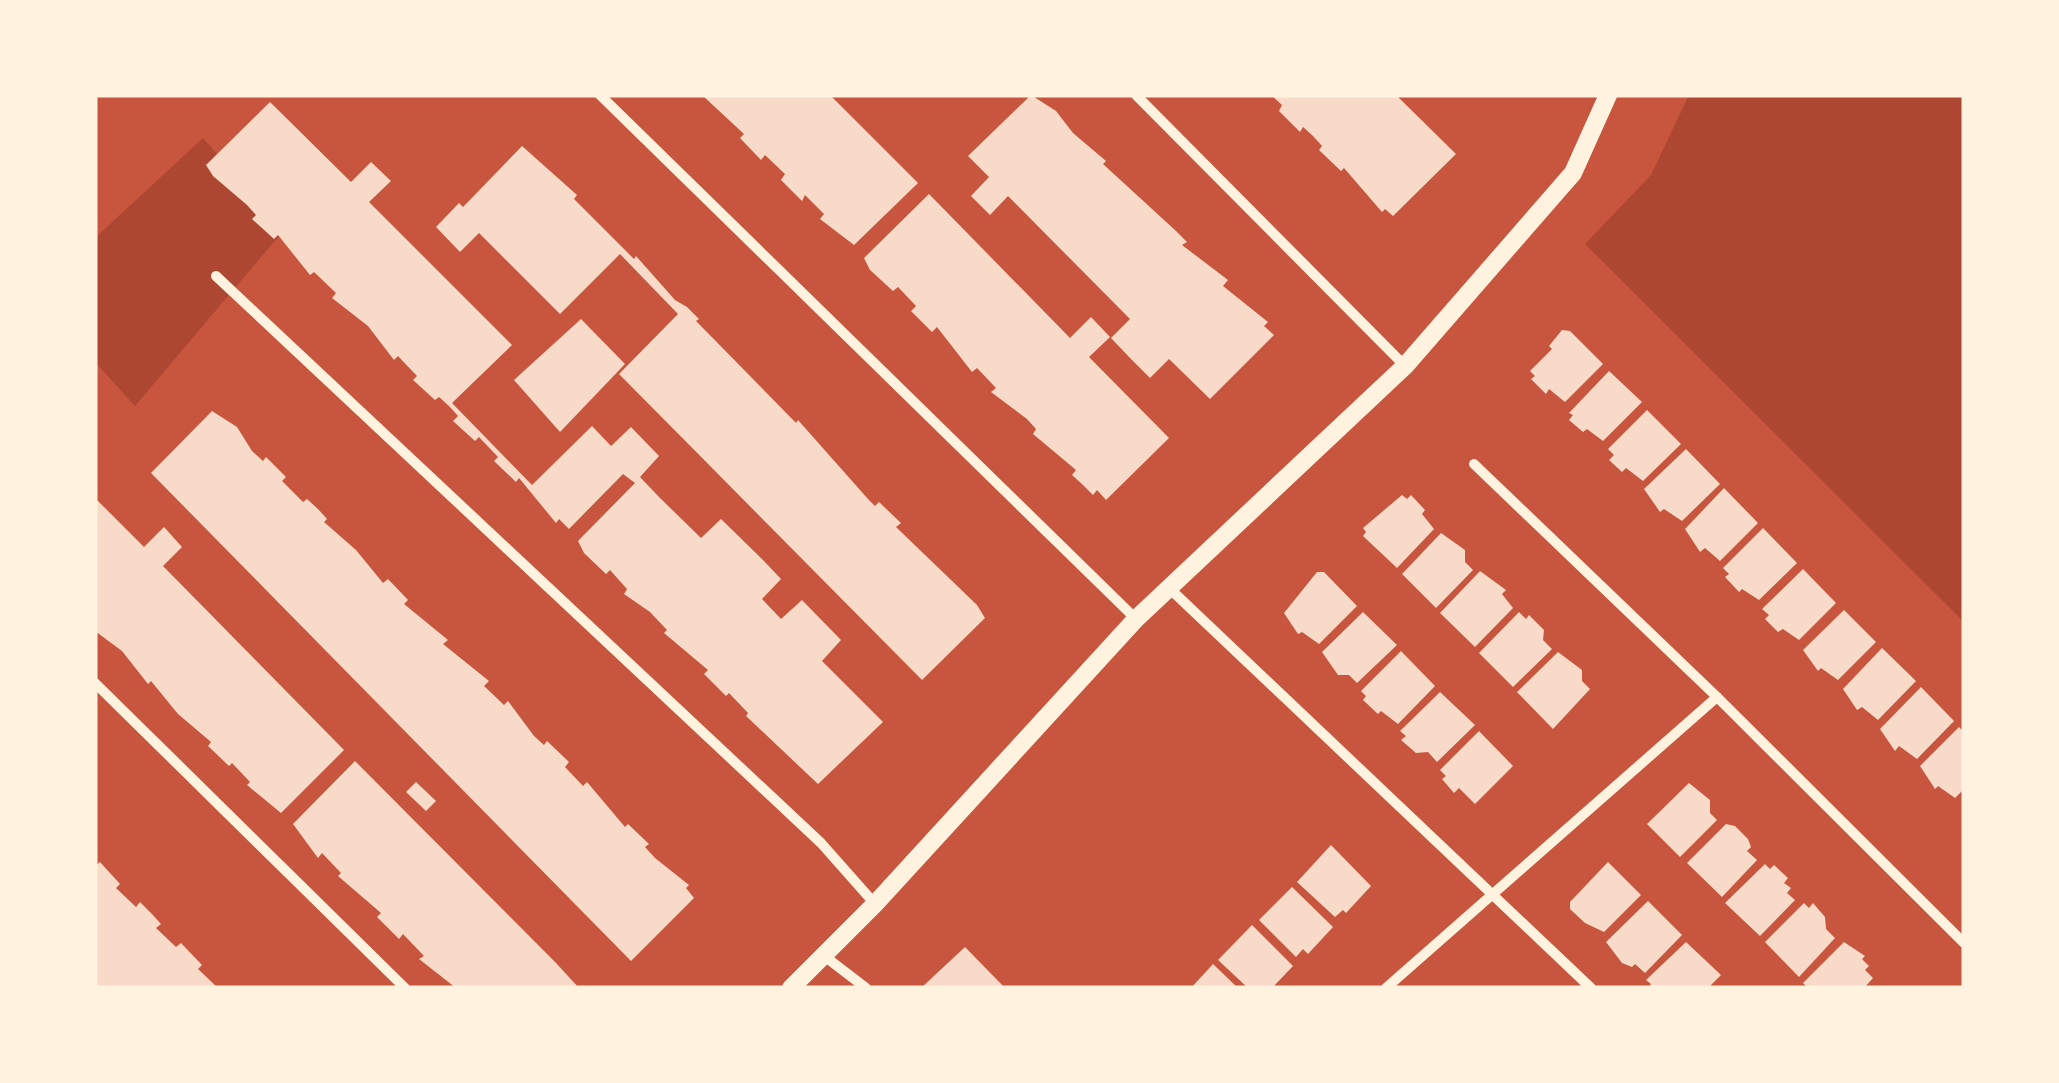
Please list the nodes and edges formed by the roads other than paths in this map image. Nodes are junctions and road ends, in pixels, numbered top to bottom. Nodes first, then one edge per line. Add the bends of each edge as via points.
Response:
1 (600, 95) edge
2 (1136, 95) edge
3 (1608, 95) edge
4 (216, 276) dead end
5 (1405, 366) junction
6 (1474, 464) dead end
7 (1168, 587) junction
8 (1136, 619) junction
9 (95, 683) edge
10 (1717, 697) junction
11 (1491, 893) junction
12 (876, 904) junction
13 (1964, 944) edge
14 (823, 955) junction
15 (405, 988) edge
16 (791, 988) edge
17 (866, 988) edge
18 (1386, 988) edge
19 (1591, 988) edge

1 - 8 street
2 - 5 street
3 - 5 street via 1573,173
4 - 12 street via 822,843
5 - 7 street
6 - 10 street
7 - 8 street
7 - 11 street
8 - 12 street
9 - 15 street
10 - 11 street
10 - 13 street
11 - 18 street
11 - 19 street
12 - 14 street
14 - 16 street
14 - 17 street

